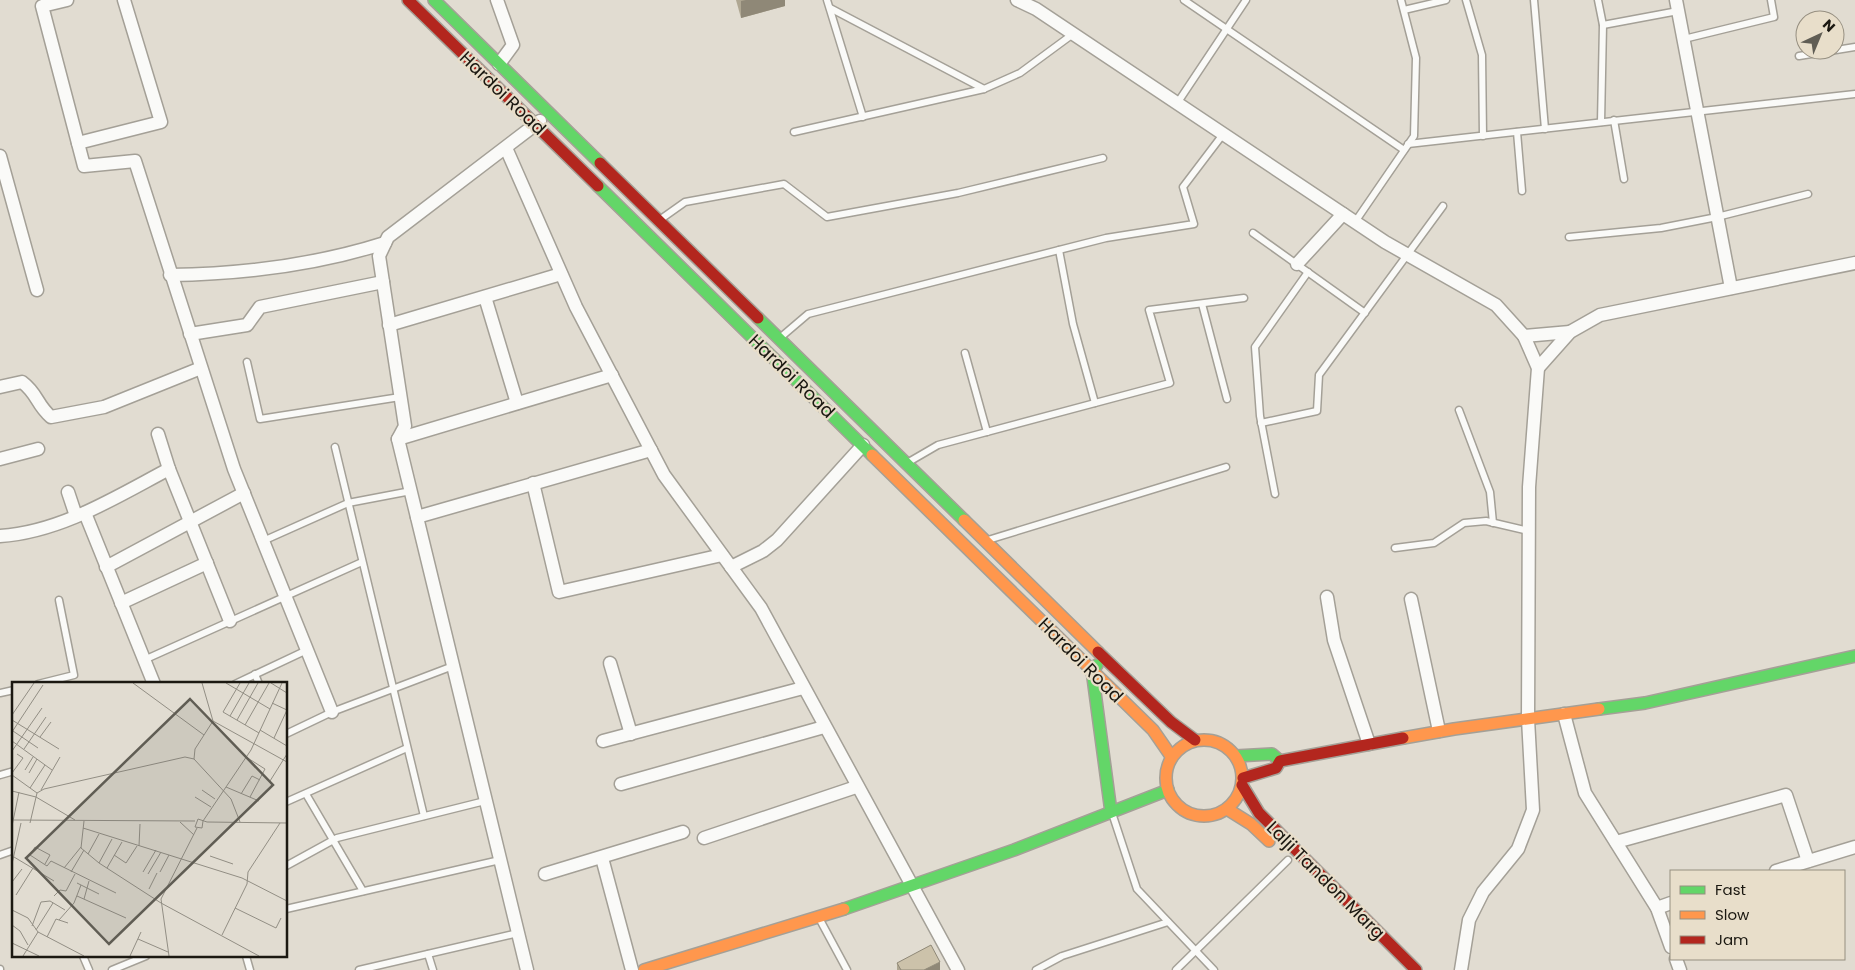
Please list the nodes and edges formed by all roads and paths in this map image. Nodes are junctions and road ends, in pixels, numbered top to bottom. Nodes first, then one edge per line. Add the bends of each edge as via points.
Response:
1 (67, 0) edge
2 (124, 0) edge
3 (408, 0) edge
4 (434, 0) edge
5 (497, 0) edge
6 (827, 0) edge
7 (1020, 0) edge
8 (1184, 0) edge
9 (1246, 0) edge
10 (1401, 0) edge
11 (1446, 0) edge
12 (1466, 0) edge
13 (1534, 0) edge
14 (1598, 0) edge
15 (1771, 0) edge
16 (1677, 5) edge
17 (830, 8) junction
18 (1404, 10) junction
19 (1603, 25) junction
20 (1227, 29) junction
21 (1073, 34) junction
22 (1684, 39) junction
23 (499, 64) junction
24 (984, 89) junction
25 (1855, 94) edge
26 (1178, 102) junction
27 (1697, 111) junction
28 (548, 113) junction
29 (863, 117) junction
30 (1614, 120) junction
31 (1601, 122) junction
32 (536, 125) junction
33 (1545, 128) junction
34 (794, 132) dead end
35 (1517, 132) junction
36 (1224, 133) junction
37 (1483, 136) junction
38 (78, 143) junction
39 (1406, 147) junction
40 (506, 148) junction
41 (0, 156) edge
42 (1103, 158) dead end
43 (1624, 179) dead end
44 (1522, 191) dead end
45 (1808, 194) dead end
46 (1443, 206) dead end
47 (1343, 214) junction
48 (1717, 217) junction
49 (658, 221) junction
50 (1355, 222) junction
51 (1254, 233) dead end
52 (1569, 237) dead end
53 (385, 243) junction
54 (1059, 250) junction
55 (1408, 255) junction
56 (1855, 263) edge
57 (1297, 264) junction
58 (1308, 272) junction
59 (562, 274) junction
60 (170, 275) junction
61 (383, 282) junction
62 (1731, 288) junction
63 (37, 290) dead end
64 (485, 296) junction
65 (1244, 298) dead end
66 (1202, 304) junction
67 (1365, 313) junction
68 (389, 325) junction
69 (1570, 332) junction
70 (190, 334) junction
71 (1524, 336) junction
72 (778, 339) junction
73 (964, 353) dead end
74 (247, 362) dead end
75 (201, 368) junction
76 (1538, 368) junction
77 (612, 375) junction
78 (0, 387) edge
79 (400, 397) junction
80 (1227, 400) dead end
81 (517, 403) junction
82 (1095, 403) junction
83 (1459, 410) dead end
84 (1261, 424) junction
85 (987, 432) junction
86 (158, 434) dead end
87 (398, 439) junction
88 (863, 445) junction
89 (335, 447) dead end
90 (38, 449) dead end
91 (651, 450) junction
92 (0, 459) edge
93 (906, 464) junction
94 (1226, 467) dead end
95 (169, 469) junction
96 (894, 475) junction
97 (533, 483) junction
98 (410, 491) junction
99 (68, 492) dead end
100 (244, 493) junction
101 (1274, 494) dead end
102 (348, 503) junction
103 (80, 515) junction
104 (417, 517) junction
105 (190, 522) junction
106 (1493, 523) junction
107 (1529, 531) junction
108 (0, 536) edge
109 (263, 541) junction
110 (984, 541) junction
111 (1395, 548) dead end
112 (722, 555) junction
113 (362, 562) junction
114 (207, 564) junction
115 (106, 567) junction
116 (731, 567) junction
117 (285, 596) junction
118 (1327, 597) dead end
119 (1411, 599) dead end
120 (59, 600) dead end
121 (121, 603) junction
122 (230, 621) junction
123 (307, 650) junction
124 (1855, 656) edge
125 (1104, 657) junction
126 (144, 660) junction
127 (610, 663) dead end
128 (453, 666) junction
129 (1092, 670) junction
130 (255, 674) junction
131 (46, 682) edge
132 (153, 682) edge
133 (239, 682) edge
134 (257, 682) edge
135 (803, 688) junction
136 (393, 689) junction
137 (332, 712) junction
138 (1564, 714) junction
139 (1528, 719) junction
140 (824, 727) junction
141 (1439, 731) junction
142 (288, 733) edge
143 (632, 734) junction
144 (1195, 740) junction
145 (603, 741) dead end
146 (1369, 744) junction
147 (407, 748) junction
148 (1172, 756) junction
149 (1236, 756) junction
150 (1280, 761) junction
151 (1242, 782) junction
152 (621, 784) dead end
153 (856, 787) junction
154 (1168, 790) junction
155 (306, 794) junction
156 (288, 801) edge
157 (485, 801) junction
158 (1227, 809) junction
159 (1111, 812) junction
160 (424, 816) junction
161 (683, 832) dead end
162 (704, 838) dead end
163 (332, 840) junction
164 (1616, 842) junction
165 (1855, 847) edge
166 (12, 851) edge
167 (0, 855) edge
168 (1285, 857) joint
169 (602, 858) junction
170 (500, 860) junction
171 (1808, 861) junction
172 (288, 865) edge
173 (1779, 870) edge
174 (545, 874) dead end
175 (911, 886) junction
176 (1317, 888) dead end
177 (363, 891) junction
178 (1670, 903) edge
179 (1657, 908) junction
180 (288, 909) edge
181 (818, 917) junction
182 (1168, 922) junction
183 (518, 933) junction
184 (1670, 944) edge
185 (1196, 951) junction
186 (428, 954) junction
187 (84, 958) edge
188 (141, 958) edge
189 (89, 970) edge
190 (112, 970) edge
191 (359, 970) edge
192 (433, 970) edge
193 (527, 970) edge
194 (632, 970) edge
195 (644, 970) edge
196 (847, 970) edge
197 (958, 970) edge
198 (1036, 970) edge
199 (1176, 970) edge
200 (1214, 970) edge
201 (1401, 970) edge
202 (1416, 970) edge
203 (1461, 970) edge

1 - 38 street via 42,6
2 - 38 street via 161,122
3 - 32 main road, Hardoi Road
4 - 23 main road, Hardoi Road
5 - 23 street via 513,45
6 - 17 lane
7 - 21 street
8 - 20 lane
9 - 20 lane
10 - 18 lane
11 - 18 lane
12 - 37 lane via 1482,55
13 - 33 lane
14 - 19 lane
15 - 22 lane via 1774,18
16 - 19 lane
16 - 22 street
17 - 24 lane
17 - 29 lane
18 - 39 lane via 1416,58 1414,136
19 - 31 lane
20 - 26 lane
20 - 39 lane
21 - 24 lane via 1020,73
21 - 26 street
22 - 27 street
23 - 28 main road, Hardoi Road
24 - 29 lane
25 - 27 lane
26 - 36 street
27 - 30 lane
27 - 48 street
28 - 32 street
28 - 49 main road, Hardoi Road
29 - 34 lane
30 - 31 lane
30 - 43 lane
31 - 33 lane
32 - 40 street
32 - 88 main road, Hardoi Road
33 - 35 lane
35 - 37 lane
35 - 44 lane
36 - 47 street
36 - 54 lane via 1183,188 1194,224 1106,238
37 - 39 lane
38 - 60 street via 84,166 135,161
39 - 50 lane
40 - 53 street via 388,237
40 - 59 street
41 - 63 street
42 - 49 lane via 958,193 827,217 784,184 685,202
45 - 48 lane
46 - 55 lane
47 - 50 street
47 - 57 street
48 - 52 lane via 1661,228
48 - 62 street
49 - 72 main road, Hardoi Road
50 - 55 street
51 - 57 lane
53 - 60 street via 290,266
53 - 61 street via 379,256
54 - 72 lane via 808,314
54 - 82 lane via 1073,324
55 - 67 lane
55 - 71 street via 1496,305
56 - 62 street
57 - 58 lane
58 - 67 lane
58 - 84 lane via 1255,347
59 - 64 street
59 - 77 street
60 - 70 street
61 - 68 street
61 - 70 street via 260,307 247,325
62 - 69 street via 1600,315
64 - 68 street
64 - 81 street
65 - 66 lane
66 - 80 lane
66 - 82 lane via 1149,310 1170,383
67 - 84 lane via 1319,375 1317,411
68 - 79 street
69 - 71 street
69 - 76 street
70 - 75 street
71 - 76 street
72 - 93 main road, Hardoi Road
73 - 85 lane
74 - 79 lane via 260,419
75 - 78 street via 104,407 51,417 40,408 33,390 22,382
75 - 100 street
76 - 107 street
77 - 81 street
77 - 91 street
79 - 87 street via 405,426
81 - 87 street
82 - 85 lane
83 - 106 lane via 1490,492
84 - 101 lane
85 - 93 lane via 938,445
86 - 95 street
87 - 98 street
88 - 96 main road, Hardoi Road
88 - 116 street via 777,540 764,551
89 - 102 lane
90 - 92 street
91 - 97 street
91 - 112 street via 664,476
93 - 96 lane
93 - 110 main road, Hardoi Road
94 - 110 lane
95 - 103 street
95 - 105 street
96 - 129 main road, Hardoi Road
97 - 104 street
97 - 112 street via 559,592
98 - 102 lane
98 - 104 street
99 - 103 street
100 - 105 street
100 - 109 street
102 - 109 lane
102 - 113 lane
103 - 108 street via 26,534
103 - 115 street
104 - 128 street
105 - 114 street
105 - 115 street
106 - 107 lane
106 - 111 lane via 1464,523 1434,543
107 - 139 street
109 - 117 street
110 - 125 main road, Hardoi Road
112 - 116 street
113 - 117 lane
113 - 136 lane
114 - 121 street
114 - 122 street
115 - 121 street
116 - 135 street via 760,608
117 - 122 lane
117 - 123 street
118 - 146 street via 1334,640
119 - 141 street
120 - 131 lane via 74,675
121 - 126 street
122 - 126 lane
123 - 130 lane
123 - 137 street
124 - 138 main road via 1645,703
125 - 129 main road
125 - 144 main road, Hardoi Road via 1171,722
126 - 132 street
127 - 143 street
128 - 136 lane
128 - 157 street
129 - 148 main road, Hardoi Road via 1153,730
129 - 159 main road
130 - 133 lane
130 - 134 lane
135 - 140 street
135 - 143 street
136 - 137 lane
136 - 147 lane
137 - 142 lane
138 - 139 main road
138 - 164 street via 1585,793
139 - 141 main road
139 - 203 street via 1533,810 1518,849 1483,892 1469,920
140 - 152 street
140 - 153 street
141 - 146 main road
143 - 145 street
144 - 148 main road
144 - 149 main road via 1211,740 1227,747
146 - 150 main road
147 - 155 lane
147 - 160 lane
148 - 154 main road via 1166,770
149 - 150 main road via 1272,754
149 - 151 main road
150 - 151 main road via 1276,768
151 - 158 main road via 1237,799
151 - 202 main road, Lalji Tandon Marg via 1259,813
153 - 162 street
153 - 175 street
154 - 158 main road via 1172,800 1184,811 1197,816 1211,816
154 - 159 main road
155 - 156 lane
155 - 163 lane
157 - 160 lane
157 - 170 street
158 - 168 main road, Lalji Tandon Marg via 1251,824
159 - 175 main road
159 - 182 lane via 1137,889
160 - 163 lane
161 - 169 street
163 - 172 lane
163 - 177 lane
164 - 171 street via 1786,796
164 - 179 street
165 - 171 street
166 - 167 lane
168 - 185 lane
169 - 174 street
169 - 194 street
170 - 177 lane
170 - 183 street
171 - 173 street
175 - 181 main road
175 - 197 street
176 - 201 main road, Lalji Tandon Marg
177 - 180 lane
178 - 179 street
179 - 184 street
181 - 195 main road
181 - 196 lane
182 - 185 lane
182 - 198 lane via 1062,956
183 - 186 lane
183 - 193 street
185 - 199 lane
185 - 200 lane
186 - 191 lane
186 - 192 lane
187 - 189 lane
188 - 190 lane

